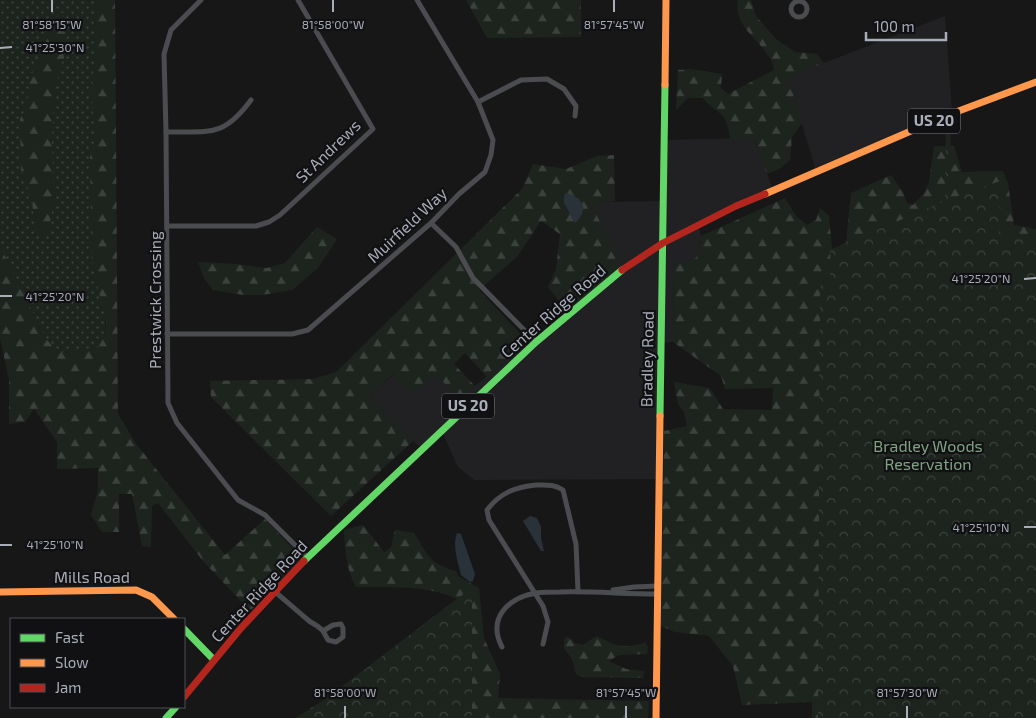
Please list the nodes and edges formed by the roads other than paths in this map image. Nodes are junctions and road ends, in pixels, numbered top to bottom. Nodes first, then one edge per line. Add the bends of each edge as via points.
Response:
1 (202, 0) edge
2 (298, 0) edge
3 (417, 0) edge
4 (666, 0) edge
5 (1036, 82) edge
6 (251, 100) dead end
7 (478, 102) junction
8 (576, 116) dead end
9 (166, 132) junction
10 (431, 223) junction
11 (167, 226) junction
12 (663, 243) junction
13 (167, 334) junction
14 (536, 342) junction
15 (307, 557) junction
16 (657, 590) junction
17 (274, 591) junction
18 (578, 591) junction
19 (0, 592) edge
20 (536, 593) junction
21 (173, 618) edge
22 (185, 630) edge
23 (323, 632) dead end
24 (542, 644) dead end
25 (502, 647) dead end
26 (214, 660) junction
27 (185, 696) edge
28 (175, 708) edge
29 (166, 718) edge
30 (656, 718) edge

1 - 9 street, Prestwick Crossing via 171,30 164,54
2 - 11 street, St Andrews via 373,129 269,222 256,226
3 - 7 street, Muirfield Way
4 - 12 main road, Bradley Road
5 - 12 main road, Center Ridge Road / US 20 via 881,143 736,206
6 - 9 street via 240,116 211,132
7 - 8 street via 521,80 547,79 564,89 576,106
7 - 10 street, Muirfield Way via 493,140 485,172
9 - 11 street, Prestwick Crossing
10 - 13 street, Muirfield Way via 308,330 292,334
10 - 14 street via 456,247 473,278
11 - 13 street, Prestwick Crossing
12 - 14 main road, Center Ridge Road / US 20 via 598,287
12 - 16 main road, Bradley Road
13 - 15 street, Prestwick Crossing via 168,403 177,423 238,500 265,515
14 - 15 main road, Center Ridge Road / US 20
15 - 17 main road, Center Ridge Road / US 20
16 - 18 street via 634,587
16 - 30 main road, Bradley Road
17 - 23 street
17 - 26 main road, Center Ridge Road / US 20
18 - 20 street
18 - 20 street via 576,544 563,490 553,484 524,486 505,493 487,510 487,515
19 - 21 main road, Mills Road via 139,591 154,598
20 - 24 street via 548,622
20 - 25 street via 516,600 503,610 497,633
22 - 26 main road
26 - 27 main road, Center Ridge Road / US 20
28 - 29 main road

